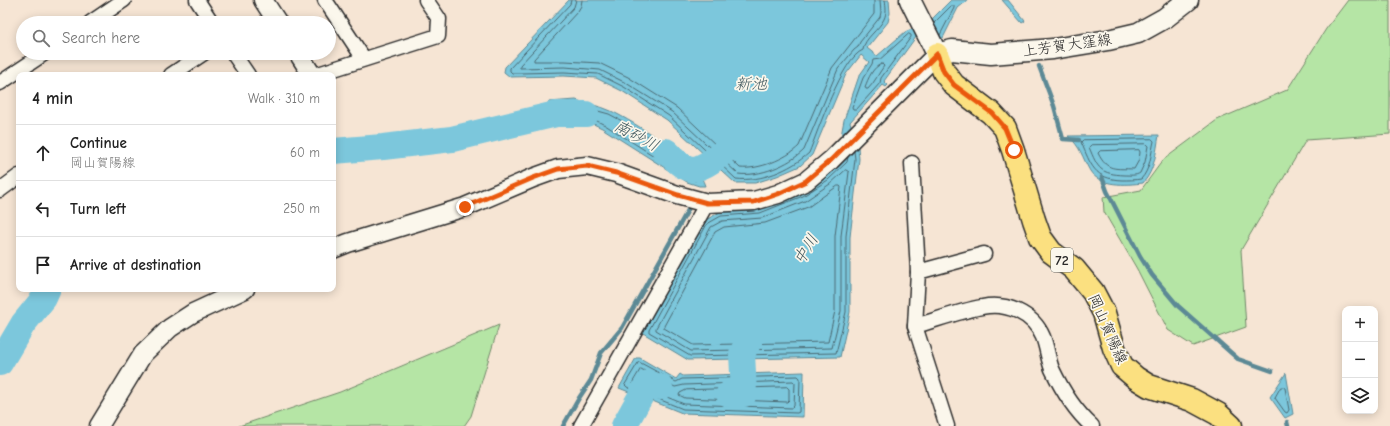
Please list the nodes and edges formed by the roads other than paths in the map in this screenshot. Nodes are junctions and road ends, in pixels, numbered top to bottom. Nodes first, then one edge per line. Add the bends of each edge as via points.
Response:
1 (124, 0) edge
2 (197, 0) edge
3 (263, 0) edge
4 (325, 0) edge
5 (426, 0) edge
6 (1188, 0) edge
7 (914, 9) edge
8 (100, 16) edge
9 (207, 16) edge
10 (273, 16) edge
11 (336, 16) edge
12 (336, 17) edge
13 (935, 50) junction
14 (364, 59) junction
15 (34, 60) edge
16 (194, 60) edge
17 (238, 60) edge
18 (302, 60) edge
19 (16, 72) edge
20 (16, 72) edge
21 (176, 72) edge
22 (246, 72) edge
23 (310, 72) edge
24 (324, 72) edge
25 (0, 83) edge
26 (912, 163) dead end
27 (16, 178) edge
28 (0, 190) edge
29 (707, 203) junction
30 (336, 248) edge
31 (984, 254) dead end
32 (918, 272) junction
33 (238, 292) edge
34 (915, 326) junction
35 (99, 426) edge
36 (580, 426) edge
37 (948, 426) edge
38 (1092, 426) edge
39 (1231, 426) edge

1 - 8 street
2 - 9 street
3 - 10 street
4 - 11 street
5 - 14 street via 439,19 438,36
6 - 13 main road, 上芳賀大窪線 via 1138,33 1108,40 1054,49 991,54
7 - 13 main road
12 - 14 street
13 - 29 street via 855,136 806,181 754,202
13 - 39 main road, 岡山賀陽線 / 72 via 944,72 954,85 992,113 1005,128 1040,237 1051,252 1074,269 1093,292 1104,313 1122,366 1149,386 1192,400 1218,414
14 - 24 street
15 - 20 street
16 - 21 street
17 - 22 street
18 - 23 street
19 - 25 street
26 - 32 street
27 - 28 street
29 - 30 street via 587,166 558,169 465,207
29 - 36 street
31 - 32 street
32 - 34 street
33 - 35 street via 193,313 170,328 143,354
34 - 37 street
34 - 38 street via 983,307 1003,306 1023,313 1042,336 1052,368 1065,392 1083,418

